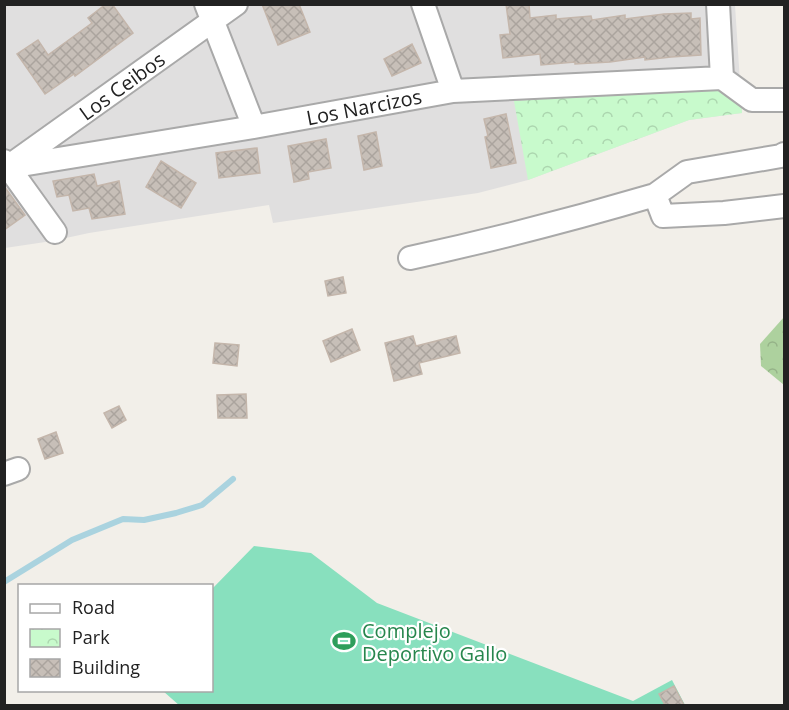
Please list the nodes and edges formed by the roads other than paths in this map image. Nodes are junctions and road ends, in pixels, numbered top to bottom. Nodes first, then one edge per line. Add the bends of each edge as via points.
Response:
1 (236, 4) edge
2 (423, 4) edge
3 (718, 4) edge
4 (210, 13) edge
5 (722, 78) junction
6 (453, 90) junction
7 (784, 100) edge
8 (254, 127) junction
9 (784, 154) edge
10 (7, 164) edge
11 (655, 195) junction
12 (784, 206) edge
13 (55, 232) dead end
14 (410, 258) dead end

1 - 4 street, Los Ceibos
2 - 6 street
3 - 5 street
4 - 8 street
4 - 10 street, Los Ceibos
5 - 6 street, Los Narcizos
5 - 7 street via 752,100
6 - 8 street, Los Narcizos
8 - 10 street, Los Narcizos
9 - 11 street via 687,172
10 - 13 street
11 - 12 street via 663,216
11 - 14 street

